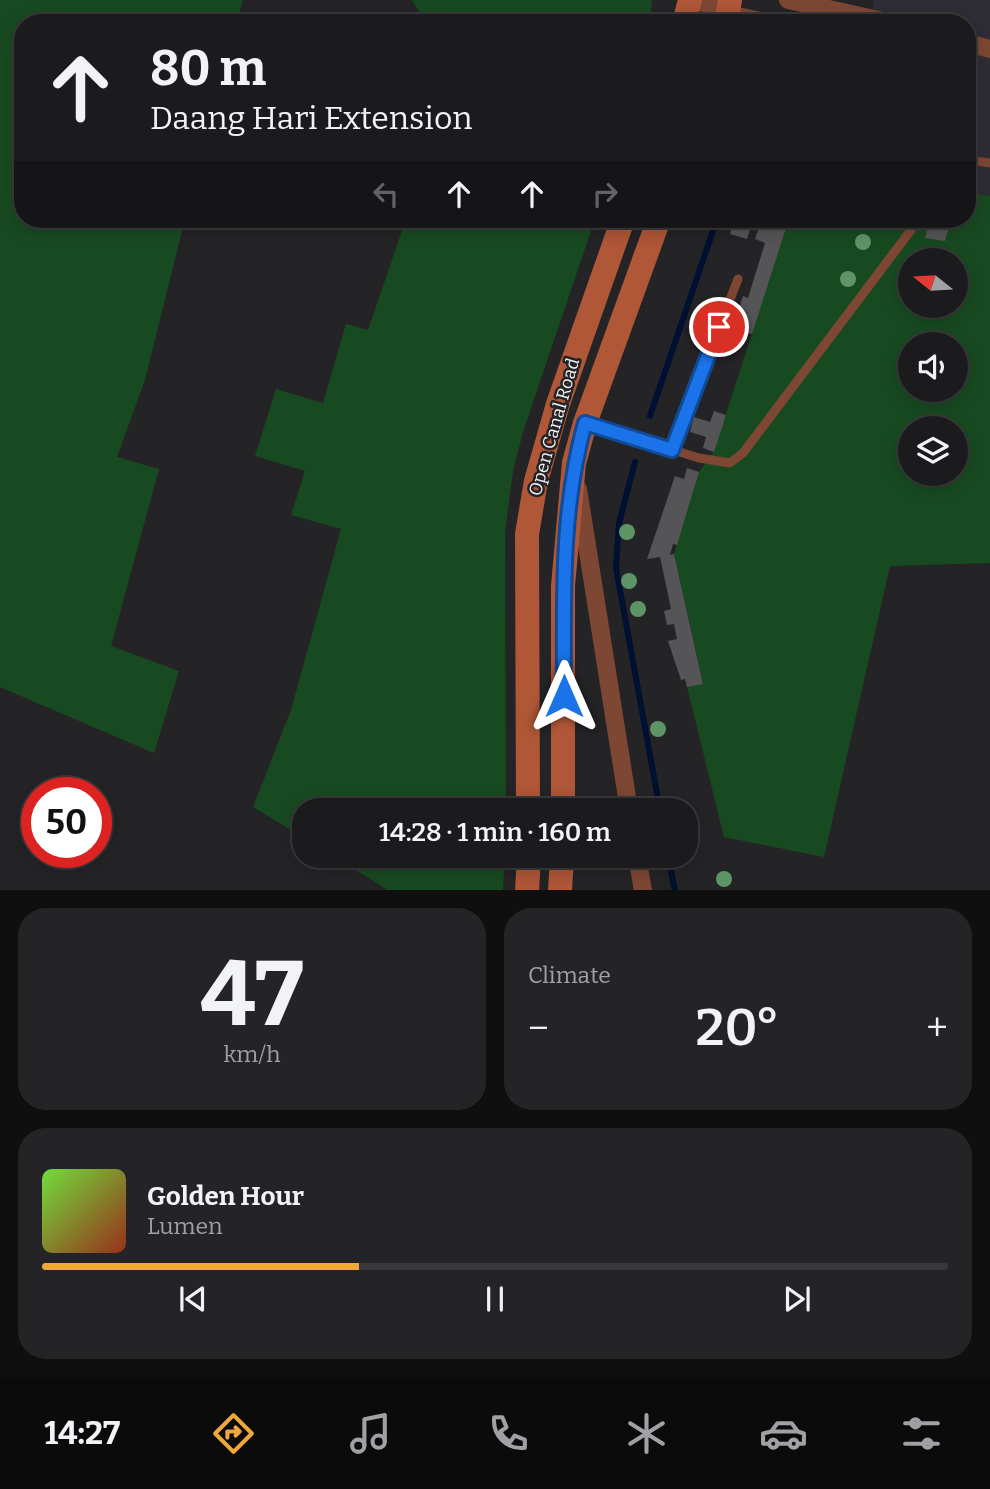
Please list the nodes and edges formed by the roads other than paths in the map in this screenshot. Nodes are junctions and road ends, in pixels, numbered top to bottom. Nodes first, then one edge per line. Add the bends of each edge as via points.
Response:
1 (698, 0) edge
2 (788, 0) edge
3 (728, 12) edge
4 (851, 14) edge
5 (620, 228) edge
6 (656, 228) edge
7 (911, 230) dead end
8 (737, 279) dead end
9 (585, 423) junction
10 (672, 450) junction
11 (574, 463) junction
12 (528, 798) edge
13 (563, 798) edge
14 (627, 798) edge
15 (528, 868) edge
16 (561, 868) edge
17 (639, 868) edge
18 (527, 890) edge
19 (560, 890) edge
20 (643, 890) edge

1 - 3 street
2 - 4 street
5 - 12 main road, Open Canal Road via 558,404 536,481 527,534
6 - 9 main road
7 - 10 lane via 743,453 730,463 718,463
8 - 10 lane
9 - 10 lane
9 - 11 main road
11 - 13 main road, Open Canal Road via 564,586
11 - 14 street, Open Canal Road
15 - 18 main road
16 - 19 main road
17 - 20 street

